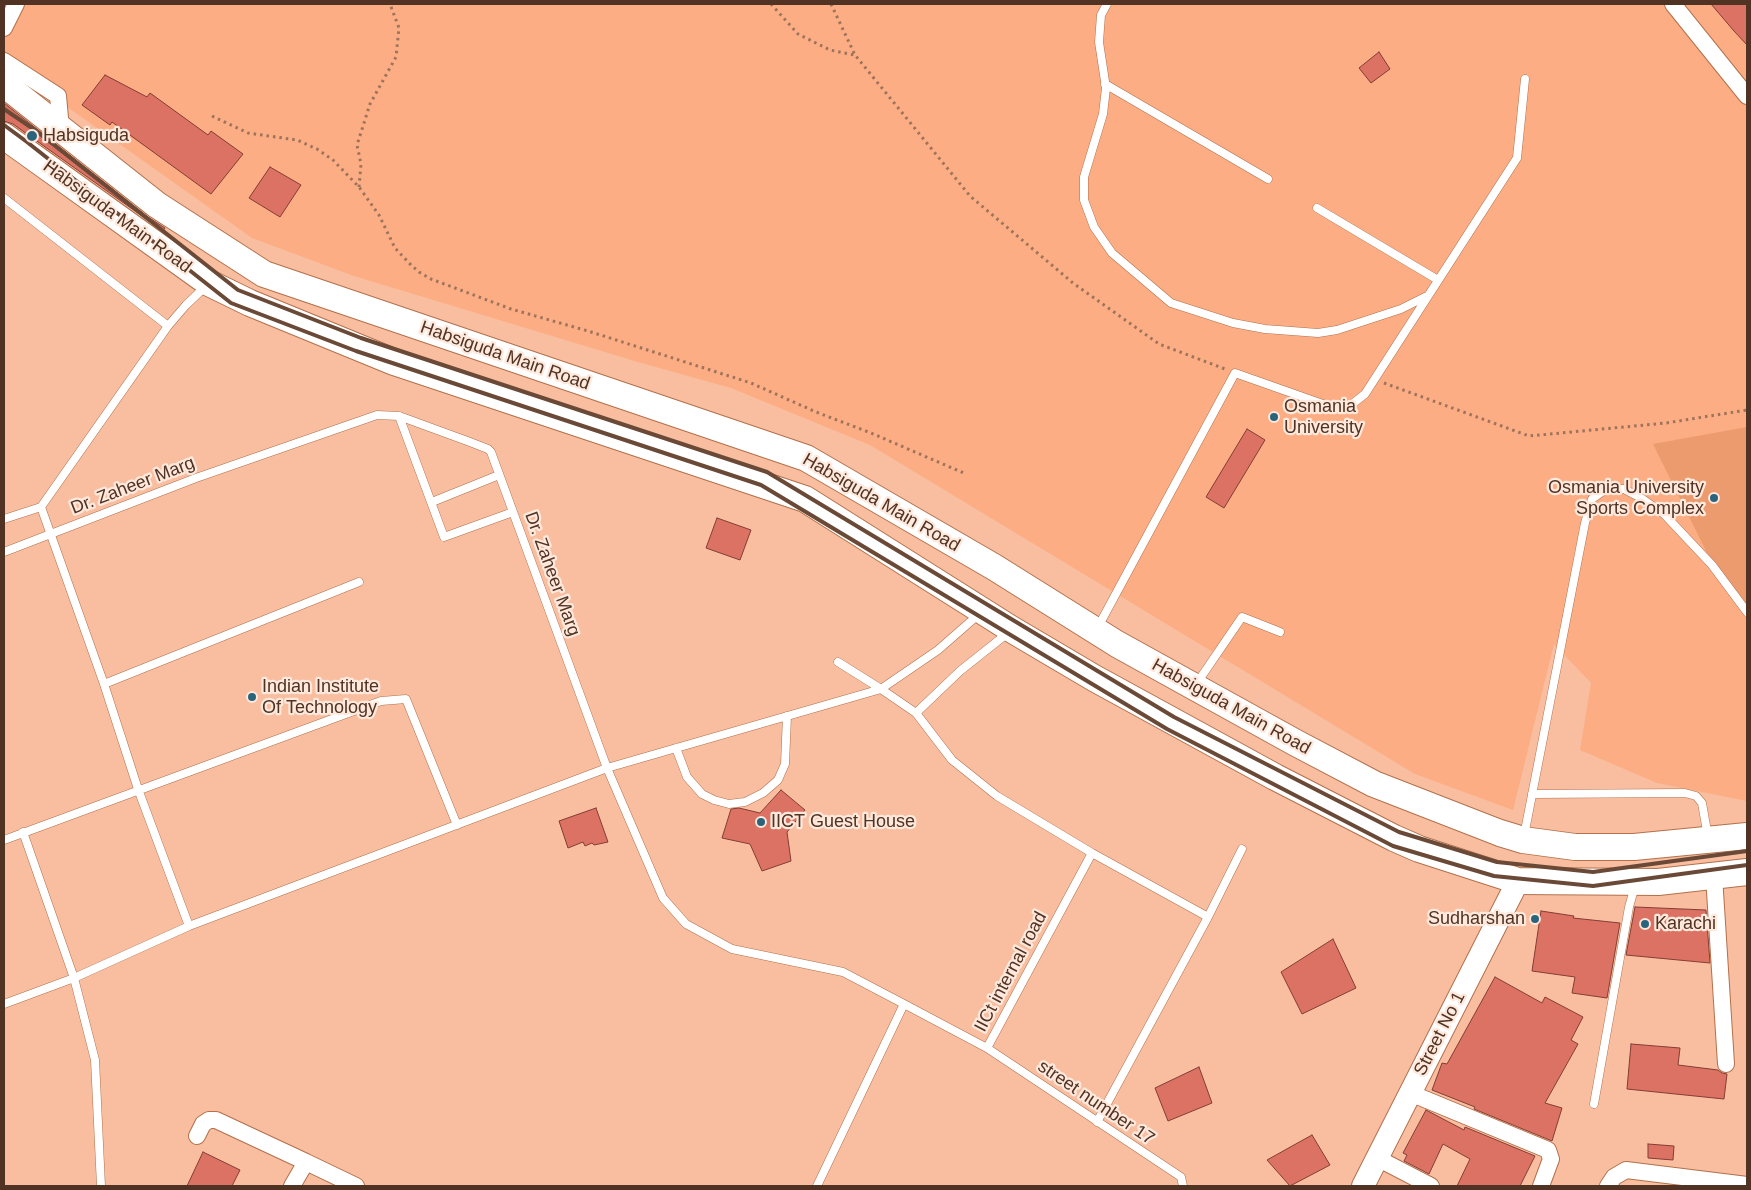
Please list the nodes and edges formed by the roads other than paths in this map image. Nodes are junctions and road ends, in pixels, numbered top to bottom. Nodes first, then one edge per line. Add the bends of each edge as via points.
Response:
1 (16, 4) edge
2 (1107, 4) edge
3 (1673, 4) edge
4 (4, 28) edge
5 (4, 61) edge
6 (1525, 80) dead end
7 (4, 84) edge
8 (1105, 84) junction
9 (1747, 96) edge
10 (61, 130) junction
11 (4, 136) edge
12 (1268, 180) dead end
13 (4, 198) edge
14 (1316, 208) dead end
15 (1438, 280) junction
16 (209, 283) junction
17 (1428, 296) junction
18 (168, 326) junction
19 (399, 416) junction
20 (779, 449) junction
21 (499, 475) junction
22 (764, 485) junction
23 (432, 502) junction
24 (41, 507) junction
25 (513, 512) junction
26 (4, 519) edge
27 (52, 534) junction
28 (4, 552) edge
29 (359, 582) dead end
30 (984, 610) junction
31 (1747, 612) edge
32 (1011, 629) junction
33 (1096, 631) junction
34 (1280, 632) dead end
35 (838, 662) dead end
36 (104, 684) junction
37 (1194, 686) junction
38 (882, 689) junction
39 (916, 713) junction
40 (788, 716) junction
41 (1296, 743) junction
42 (676, 748) junction
43 (607, 768) junction
44 (1275, 777) junction
45 (138, 790) junction
46 (1532, 794) junction
47 (457, 825) junction
48 (23, 832) junction
49 (1747, 836) edge
50 (4, 840) edge
51 (1523, 840) junction
52 (1709, 840) junction
53 (1242, 849) dead end
54 (1092, 853) junction
55 (1747, 872) edge
56 (1714, 876) junction
57 (1518, 881) junction
58 (1636, 882) junction
59 (1208, 917) junction
60 (189, 926) junction
61 (74, 978) junction
62 (4, 1004) edge
63 (904, 1004) junction
64 (987, 1048) junction
65 (1726, 1064) dead end
66 (1410, 1093) junction
67 (1594, 1104) dead end
68 (1096, 1122) junction
69 (197, 1136) dead end
70 (1377, 1158) junction
71 (306, 1162) junction
72 (1747, 1185) edge
73 (101, 1186) edge
74 (292, 1186) edge
75 (356, 1186) edge
76 (817, 1186) edge
77 (1183, 1186) edge
78 (1363, 1186) edge
79 (1431, 1186) edge
80 (1541, 1186) edge
81 (1608, 1186) edge

1 - 4 street
2 - 8 lane via 1100,15 1099,42
3 - 9 street
5 - 10 street via 58,96
6 - 15 lane via 1516,158
7 - 10 main road, Habsiguda Main Road
8 - 12 lane
8 - 17 lane via 1103,114 1084,177 1084,200 1094,227 1112,253 1171,303 1233,323 1318,333 1369,320
10 - 20 main road, Habsiguda Main Road via 157,205 264,274
11 - 16 main road, Habsiguda Main Road
13 - 18 lane
14 - 15 lane
15 - 17 lane
16 - 18 lane
16 - 22 main road, Habsiguda Main Road via 394,362
17 - 33 lane via 1365,394 1351,405 1334,408 1235,373
18 - 24 lane
19 - 21 lane, Dr. Zaheer Marg via 488,449
19 - 23 lane
19 - 27 lane, Dr. Zaheer Marg via 376,415 196,478
20 - 22 main road
20 - 33 main road, Habsiguda Main Road via 806,458 994,567
21 - 23 lane
21 - 25 lane, Dr. Zaheer Marg
22 - 30 main road, Habsiguda Main Road via 805,499
23 - 25 lane via 444,537
24 - 26 lane
24 - 27 lane
25 - 43 lane, Dr. Zaheer Marg
27 - 28 lane, Dr. Zaheer Marg
27 - 36 lane
29 - 36 lane
30 - 32 main road, Habsiguda Main Road
30 - 38 lane via 938,650
31 - 46 lane via 1712,565 1664,514 1624,489 1606,489 1592,499
32 - 39 lane
32 - 44 main road, Habsiguda Main Road
33 - 37 main road, Habsiguda Main Road
34 - 37 lane via 1242,618
35 - 38 lane
36 - 45 lane
37 - 41 main road, Habsiguda Main Road
38 - 39 lane
38 - 40 lane
39 - 54 lane via 952,760 997,796
40 - 42 lane
40 - 42 lane via 785,764 778,780 745,802 729,804 702,794 687,777
41 - 44 main road
41 - 51 main road, Habsiguda Main Road via 1382,788
42 - 43 lane
43 - 47 lane
43 - 63 lane, IICt internal road via 663,898 686,924 732,949 843,972
44 - 57 main road, Habsiguda Main Road via 1419,850
45 - 47 lane via 381,701 406,699
45 - 48 lane
45 - 60 lane
46 - 51 lane
46 - 52 lane via 1685,793 1696,796 1702,803
47 - 60 lane
48 - 50 lane
48 - 61 lane
49 - 52 main road, Habsiguda Main Road
51 - 52 main road, Habsiguda Main Road via 1608,848
53 - 59 lane
54 - 59 lane
54 - 64 lane, IICt internal road
55 - 56 main road, Habsiguda Main Road
56 - 58 main road, Habsiguda Main Road
56 - 65 street
57 - 58 main road, Habsiguda Main Road
57 - 66 street, Street No 1
58 - 67 lane
59 - 68 lane
60 - 61 lane
61 - 62 lane
61 - 73 lane via 95,1060
63 - 64 lane, IICt internal road
63 - 76 lane
64 - 68 lane, street number 17
66 - 70 street, Street No 1
66 - 80 street via 1548,1150 1551,1159
68 - 77 lane, street number 17 via 1181,1177
69 - 71 street via 203,1124 216,1120
70 - 78 street, Street No 1
70 - 79 street
71 - 74 street
71 - 75 street
72 - 81 street via 1626,1170 1614,1176

